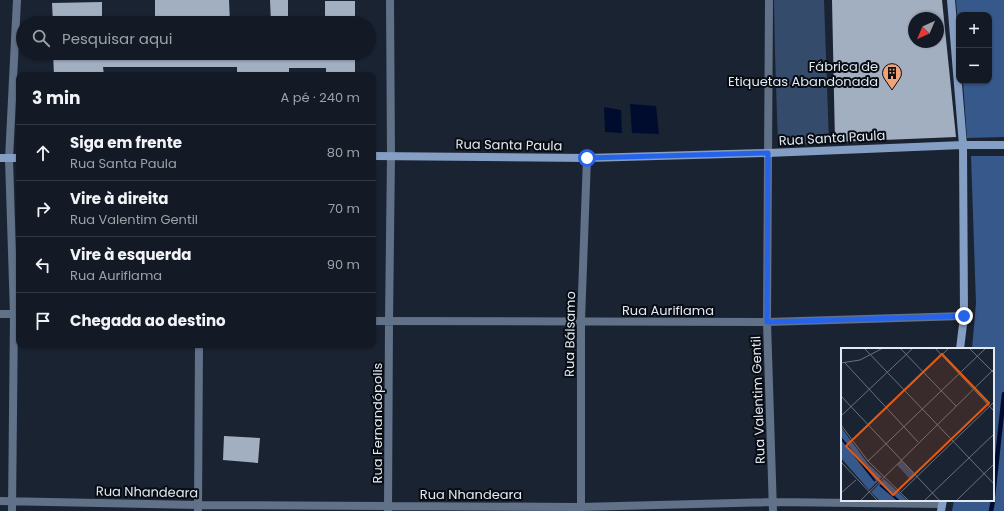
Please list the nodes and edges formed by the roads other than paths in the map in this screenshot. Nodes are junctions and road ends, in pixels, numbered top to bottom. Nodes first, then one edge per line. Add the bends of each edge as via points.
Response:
1 (17, 0) edge
2 (390, 0) edge
3 (769, 0) edge
4 (951, 0) edge
5 (16, 16) edge
6 (16, 20) edge
7 (963, 145) junction
8 (1004, 145) edge
9 (768, 153) junction
10 (376, 156) edge
11 (391, 156) junction
12 (0, 158) edge
13 (16, 158) edge
14 (587, 158) junction
15 (9, 159) junction
16 (16, 295) edge
17 (0, 314) edge
18 (16, 314) edge
19 (964, 316) junction
20 (376, 321) edge
21 (389, 321) junction
22 (581, 322) junction
23 (767, 322) junction
24 (16, 348) edge
25 (199, 348) edge
26 (960, 348) edge
27 (0, 501) edge
28 (12, 501) junction
29 (773, 502) junction
30 (942, 505) edge
31 (198, 508) edge
32 (388, 509) edge
33 (580, 509) edge
34 (12, 511) edge
35 (773, 511) edge

1 - 5 street
2 - 11 street, Rua Fernandópolis
3 - 9 street, Rua Valentim Gentil
4 - 7 street
6 - 15 street
7 - 8 street, Rua Santa Paula
7 - 9 street, Rua Santa Paula
7 - 19 street
9 - 14 street, Rua Santa Paula
9 - 23 street, Rua Valentim Gentil
10 - 11 street, Rua Santa Paula
11 - 14 street, Rua Santa Paula
11 - 21 street, Rua Fernandópolis
12 - 15 street
13 - 15 street
14 - 22 street, Rua Bálsamo
15 - 16 street
17 - 18 street
19 - 23 street, Rua Auriflama
19 - 26 street
20 - 21 street, Rua Auriflama
21 - 22 street, Rua Auriflama
21 - 32 street, Rua Fernandópolis
22 - 23 street, Rua Auriflama
22 - 33 street, Rua Bálsamo
23 - 29 street, Rua Valentim Gentil
24 - 28 street
25 - 31 street
27 - 28 street, Rua Nhandeara
28 - 31 street, Rua Nhandeara
28 - 34 street
29 - 30 street, Rua Nhandeara
29 - 33 street, Rua Nhandeara
29 - 35 street, Rua Valentim Gentil
31 - 32 street, Rua Nhandeara
32 - 33 street, Rua Nhandeara

